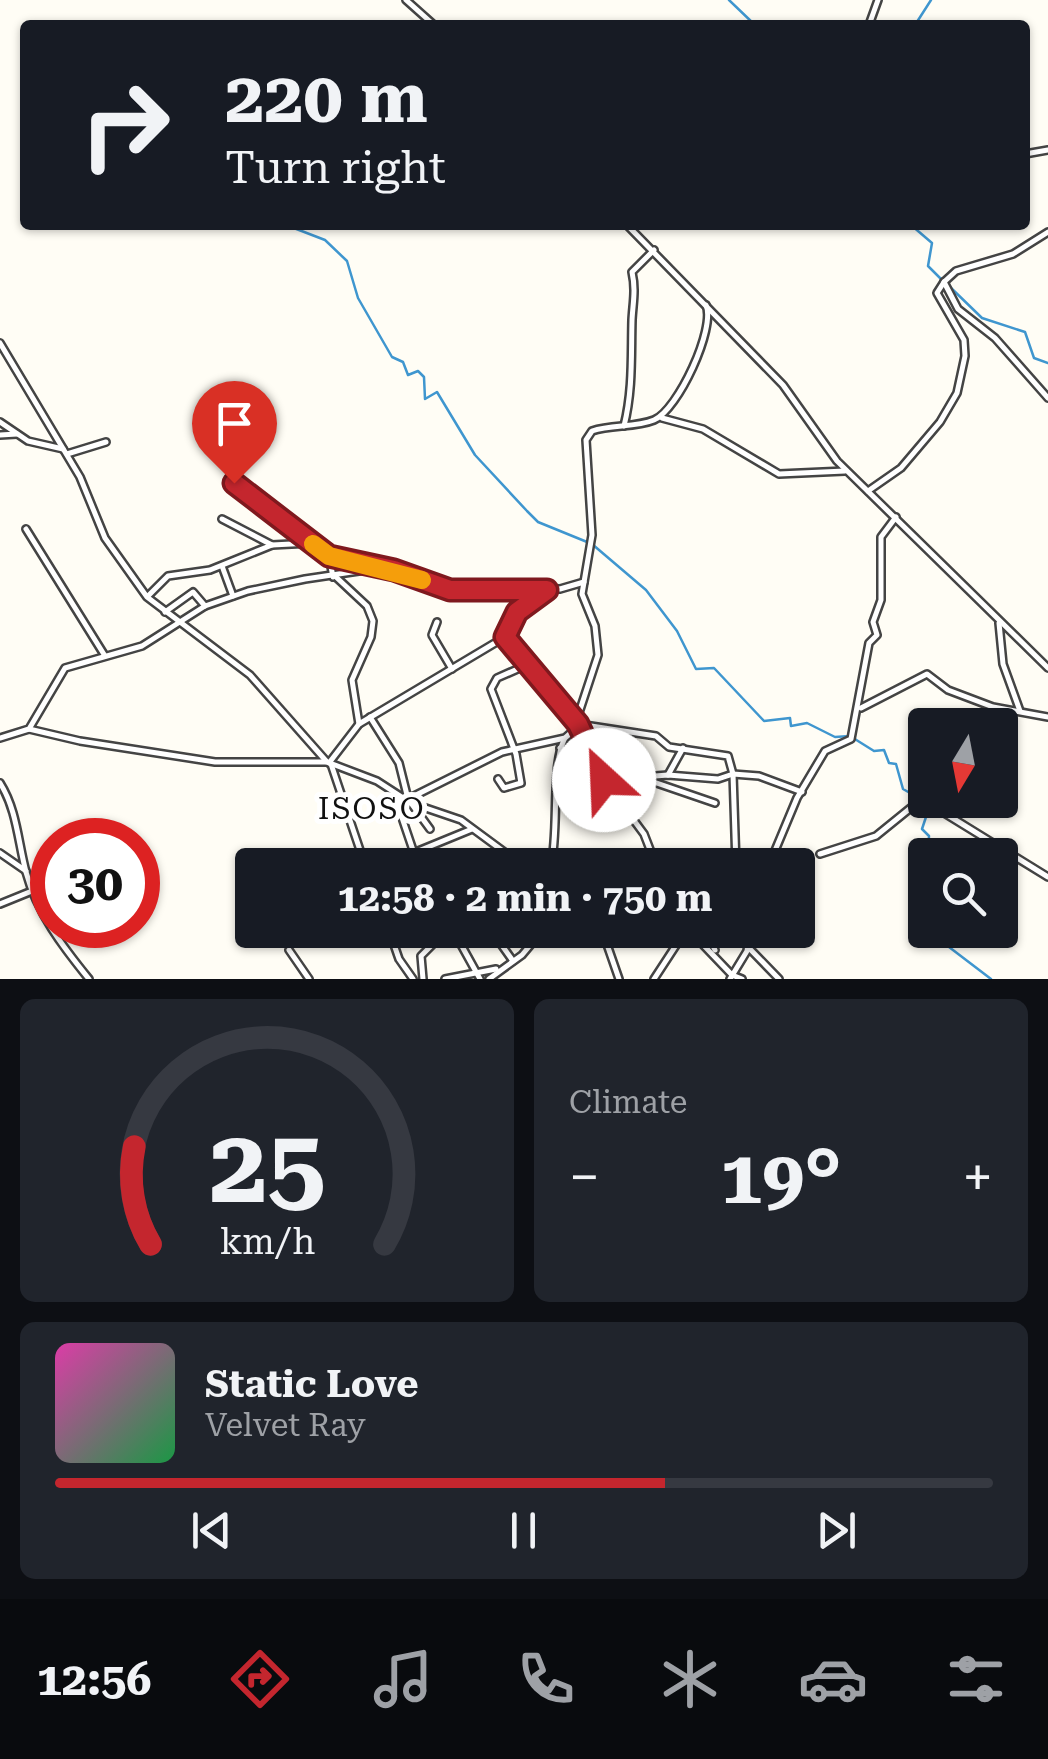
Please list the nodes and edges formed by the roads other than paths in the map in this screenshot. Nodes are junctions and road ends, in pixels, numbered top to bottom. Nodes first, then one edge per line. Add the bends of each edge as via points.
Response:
1 (406, 0) edge
2 (428, 20) edge
3 (633, 230) edge
4 (1048, 232) edge
5 (654, 249) junction
6 (944, 282) junction
7 (706, 304) junction
8 (0, 343) edge
9 (1048, 398) edge
10 (656, 419) junction
11 (0, 422) edge
12 (624, 426) junction
13 (17, 434) junction
14 (0, 435) edge
15 (106, 442) dead end
16 (65, 452) junction
17 (848, 472) junction
18 (234, 483) dead end
19 (868, 491) junction
20 (896, 517) junction
21 (222, 519) dead end
22 (26, 530) dead end
23 (312, 543) junction
24 (272, 546) junction
25 (329, 556) junction
26 (222, 566) junction
27 (379, 568) junction
28 (335, 577) junction
29 (584, 582) junction
30 (547, 590) junction
31 (233, 596) junction
32 (148, 597) junction
33 (205, 606) junction
34 (165, 612) junction
35 (438, 622) dead end
36 (999, 623) junction
37 (182, 624) junction
38 (505, 637) junction
39 (106, 656) junction
40 (530, 664) junction
41 (1048, 668) edge
42 (452, 669) junction
43 (859, 710) junction
44 (1020, 713) junction
45 (370, 717) junction
46 (1048, 717) edge
47 (358, 724) junction
48 (578, 724) junction
49 (29, 728) junction
50 (0, 738) edge
51 (565, 738) junction
52 (560, 748) junction
53 (683, 748) junction
54 (513, 749) junction
55 (329, 763) junction
56 (733, 774) junction
57 (668, 775) junction
58 (640, 778) junction
59 (498, 779) dead end
60 (604, 780) junction
61 (0, 783) edge
62 (802, 792) junction
63 (394, 794) junction
64 (558, 799) junction
65 (410, 801) junction
66 (716, 804) dead end
67 (430, 829) dead end
68 (472, 830) junction
69 (358, 848) edge
70 (411, 848) edge
71 (423, 848) edge
72 (498, 848) edge
73 (553, 848) edge
74 (649, 848) edge
75 (735, 848) edge
76 (776, 848) edge
77 (0, 853) edge
78 (820, 854) dead end
79 (26, 871) junction
80 (1048, 876) edge
81 (30, 884) edge
82 (30, 892) edge
83 (0, 904) edge
84 (67, 948) edge
85 (395, 948) edge
86 (428, 948) edge
87 (463, 948) edge
88 (503, 948) edge
89 (525, 948) edge
90 (608, 948) edge
91 (676, 948) edge
92 (704, 948) edge
93 (747, 948) edge
94 (749, 948) edge
95 (289, 950) dead end
96 (513, 961) junction
97 (499, 968) junction
98 (478, 976) edge
99 (731, 977) edge
100 (89, 979) edge
101 (308, 979) edge
102 (413, 979) edge
103 (423, 979) edge
104 (445, 979) edge
105 (489, 979) edge
106 (619, 979) edge
107 (654, 979) edge
108 (742, 979) edge
109 (779, 979) edge

1 - 2 street
3 - 5 street
4 - 6 street
5 - 7 street
5 - 12 street via 632,272 635,342
6 - 9 street via 958,309 996,338
6 - 19 street via 937,293 966,348 957,393 901,468
7 - 10 street via 710,322 690,370 668,411
7 - 17 street via 790,392
8 - 16 street
10 - 12 street
10 - 17 street via 703,430 787,476
11 - 13 street
12 - 29 street via 592,431 586,440 592,535
13 - 14 street
13 - 16 street
15 - 16 street
16 - 32 street via 105,538
17 - 19 street
18 - 23 street
19 - 20 street
20 - 36 street
20 - 43 street via 880,537 877,634 869,642
21 - 24 street
22 - 39 street
23 - 24 street
23 - 25 street
24 - 26 street
25 - 27 street
25 - 28 street
26 - 31 street
26 - 32 street via 168,576
27 - 28 street
27 - 30 street via 450,590
28 - 31 street
28 - 47 street via 367,606 373,622 352,680
29 - 30 street
29 - 48 street via 598,656
30 - 38 street via 517,612
31 - 33 street
32 - 34 street
33 - 34 street via 193,592
33 - 37 street
34 - 37 street
35 - 42 street via 432,635
36 - 41 street
36 - 44 street
37 - 39 street
37 - 55 street via 250,675
38 - 40 street
38 - 42 street
39 - 49 street via 61,671
40 - 48 street
40 - 54 street via 497,678 491,689
42 - 45 street
43 - 44 street via 927,674 956,693
43 - 62 street via 849,742 828,748
44 - 46 street
45 - 47 street
45 - 65 street via 400,763
47 - 55 street
48 - 51 street
48 - 53 street via 656,736 668,747
48 - 60 street
49 - 50 street
49 - 55 street via 216,762
51 - 52 street
51 - 54 street
52 - 64 street
52 - 64 street via 583,776
53 - 56 street via 728,756
53 - 57 street
54 - 59 street via 519,786 504,788
54 - 65 street
55 - 63 street
55 - 69 street
56 - 57 street
56 - 62 street
56 - 75 street
57 - 58 street
58 - 60 street
58 - 66 street
60 - 74 street
61 - 79 street
62 - 76 street
63 - 65 street
63 - 70 street
64 - 73 street
65 - 67 street
65 - 68 street
68 - 71 street
68 - 72 street
77 - 79 street
78 - 80 street via 876,836 913,806 928,804
79 - 81 street
82 - 83 street
84 - 100 street
85 - 102 street
86 - 103 street via 420,956
87 - 98 street
88 - 96 street
89 - 96 street
90 - 106 street
91 - 107 street
92 - 99 street
93 - 99 street
94 - 109 street
95 - 101 street
96 - 97 street
97 - 98 street
97 - 105 street
98 - 104 street
99 - 108 street

